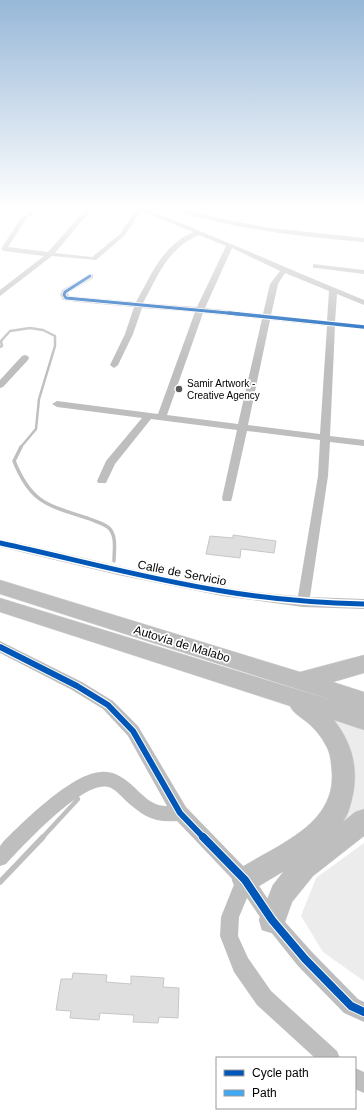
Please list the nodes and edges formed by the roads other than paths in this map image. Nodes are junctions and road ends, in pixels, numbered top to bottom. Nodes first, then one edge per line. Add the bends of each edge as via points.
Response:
1 (40, 261) edge
2 (163, 261) edge
3 (223, 261) edge
4 (265, 261) edge
5 (316, 266) dead end
6 (284, 270) junction
7 (364, 272) edge
8 (90, 276) dead end
9 (333, 290) junction
10 (0, 294) edge
11 (364, 303) edge
12 (139, 304) junction
13 (200, 310) junction
14 (266, 316) junction
15 (332, 324) junction
16 (364, 327) edge
17 (25, 358) dead end
18 (114, 365) dead end
19 (0, 385) edge
20 (56, 404) dead end
21 (148, 416) junction
22 (162, 417) junction
23 (242, 428) junction
24 (326, 438) junction
25 (364, 443) edge
26 (102, 481) dead end
27 (227, 498) dead end
28 (0, 543) edge
29 (0, 587) edge
30 (303, 602) junction
31 (364, 604) edge
32 (0, 605) edge
33 (0, 647) edge
34 (364, 664) edge
35 (294, 689) junction
36 (364, 702) edge
37 (364, 720) edge
38 (180, 813) junction
39 (364, 821) edge
40 (0, 858) edge
41 (245, 880) junction
42 (272, 920) junction
43 (364, 1012) edge
44 (329, 1057) edge

1 - 10 street
2 - 12 street
3 - 13 street
4 - 6 street
5 - 7 street
6 - 9 street
6 - 14 street via 274,284
8 - 12 street via 65,292 66,298
9 - 11 street
9 - 15 street
12 - 13 street
12 - 18 street via 129,334
13 - 14 street
13 - 22 street
14 - 15 street
14 - 23 street
15 - 16 street
15 - 24 street
17 - 19 street
20 - 21 street
21 - 22 street
21 - 26 street via 110,463
22 - 23 street
23 - 24 street
23 - 27 street
24 - 25 street
24 - 30 street via 317,524
28 - 30 street, Calle de Servicio via 159,580
29 - 35 highway, Autovía de Malabo via 204,650
30 - 31 street, Calle de Servicio
32 - 35 highway, Autovía de Malabo
33 - 38 street via 77,686 108,705 133,731
34 - 35 highway via 323,676
35 - 36 highway, Autovía de Malabo
35 - 37 highway, Autovía de Malabo
35 - 41 highway via 335,739 342,757 344,783 337,810 317,835 297,850
38 - 40 street via 159,814 110,780 89,781 70,792 18,838
38 - 41 street
39 - 42 highway via 304,867 282,894
41 - 42 street
41 - 44 street via 230,917 229,936 241,965 264,998
42 - 43 street via 305,959 352,1006

